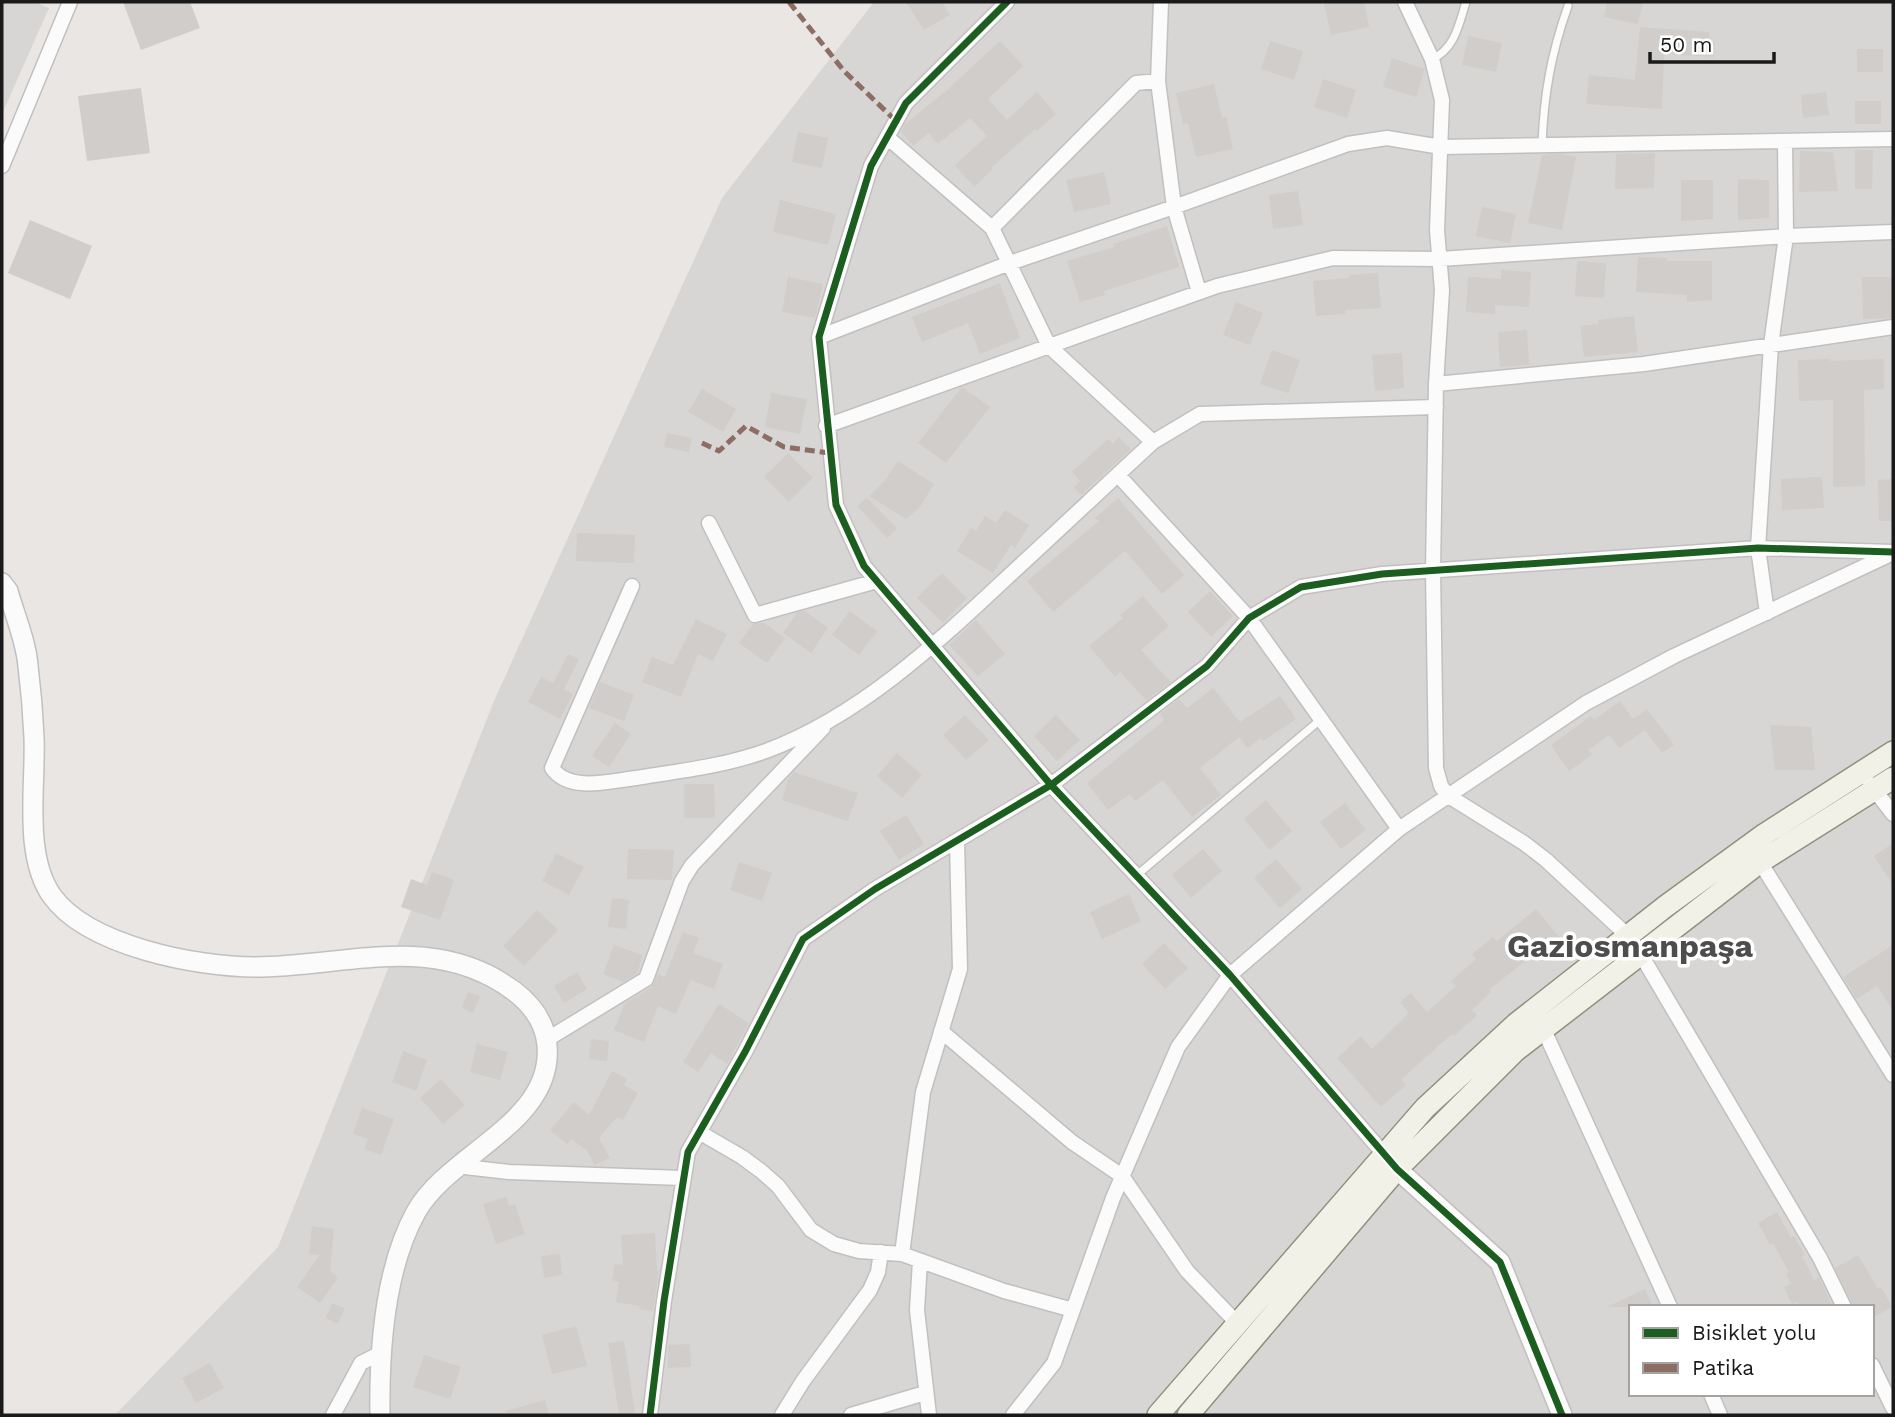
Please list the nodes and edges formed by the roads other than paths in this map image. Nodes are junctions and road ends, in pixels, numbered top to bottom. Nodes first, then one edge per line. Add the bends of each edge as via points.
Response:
1 (70, 2) edge
2 (1007, 2) edge
3 (1161, 2) edge
4 (1405, 2) edge
5 (1466, 2) edge
6 (1568, 6) dead end
7 (1432, 59) junction
8 (1158, 81) junction
9 (887, 137) junction
10 (1893, 139) edge
11 (1785, 141) junction
12 (1542, 144) junction
13 (1441, 147) junction
14 (2, 166) edge
15 (1174, 207) junction
16 (992, 228) junction
17 (1893, 232) edge
18 (1786, 236) junction
19 (1440, 260) junction
20 (1007, 264) junction
21 (1199, 292) junction
22 (1893, 327) edge
23 (819, 337) junction
24 (1771, 345) junction
25 (1049, 346) junction
26 (1436, 384) junction
27 (1436, 407) junction
28 (827, 426) junction
29 (1153, 442) junction
30 (1118, 475) junction
31 (709, 523) dead end
32 (1758, 548) junction
33 (1893, 552) edge
34 (1433, 570) junction
35 (877, 581) junction
36 (2, 583) edge
37 (632, 586) dead end
38 (2, 602) edge
39 (1767, 613) junction
40 (16, 618) junction
41 (1249, 618) junction
42 (933, 647) junction
43 (1321, 719) junction
44 (828, 722) junction
45 (1893, 751) edge
46 (1860, 773) junction
47 (1893, 778) edge
48 (1051, 785) junction
49 (1875, 789) junction
50 (1447, 795) junction
51 (1893, 814) edge
52 (1399, 829) junction
53 (957, 841) junction
54 (1760, 862) junction
55 (1137, 875) junction
56 (1634, 945) junction
57 (1230, 975) junction
58 (1543, 1028) junction
59 (941, 1031) junction
60 (547, 1040) junction
61 (1893, 1075) edge
62 (699, 1132) junction
63 (1391, 1162) junction
64 (456, 1166) junction
65 (1122, 1176) junction
66 (683, 1178) junction
67 (881, 1252) junction
68 (902, 1254) junction
69 (920, 1261) junction
70 (1670, 1305) edge
71 (1843, 1305) edge
72 (1073, 1310) junction
73 (1237, 1323) junction
74 (381, 1353) junction
75 (1874, 1369) edge
76 (925, 1393) junction
77 (1712, 1396) edge
78 (1893, 1408) edge
79 (333, 1415) edge
80 (380, 1415) edge
81 (650, 1415) edge
82 (782, 1415) edge
83 (851, 1415) edge
84 (929, 1415) edge
85 (1013, 1415) edge
86 (1158, 1415) edge
87 (1190, 1415) edge
88 (1562, 1415) edge
89 (1720, 1415) edge

1 - 14 street
2 - 9 street via 906,103
3 - 8 street
4 - 7 street
5 - 7 lane via 1452,43
6 - 12 lane via 1544,98
7 - 13 street via 1442,100
8 - 15 street
8 - 16 street via 1136,83
9 - 16 street
9 - 23 street via 871,166
10 - 11 street
11 - 12 street
11 - 18 street
12 - 13 street
13 - 15 street via 1387,138 1348,144
13 - 19 street
15 - 20 street
15 - 21 street
16 - 20 street
17 - 18 street
18 - 19 street
18 - 24 street
19 - 21 street via 1334,258
19 - 26 street
20 - 23 street
20 - 25 street
21 - 25 street
22 - 24 street
23 - 28 street
24 - 26 street via 1644,364
24 - 32 street
25 - 28 street
25 - 29 street
26 - 27 street
27 - 29 street via 1200,414
27 - 34 street
28 - 35 street via 836,505 864,566
29 - 30 street
30 - 41 street
30 - 42 street
31 - 35 street via 755,615
32 - 33 street
32 - 34 street
32 - 39 street
33 - 39 street
34 - 41 street via 1301,587
34 - 50 street via 1436,768
35 - 42 street
36 - 40 street
37 - 44 street via 552,768 557,775 572,782 599,783 701,768 765,751
38 - 40 street
39 - 50 street via 1586,703
40 - 60 street via 28,662 37,865 52,896 82,925 127,944 230,966 413,956 462,964 521,997 532,1008
41 - 43 street
41 - 48 street via 1207,666
42 - 44 street
42 - 48 street
43 - 52 street
43 - 55 lane
44 - 60 street via 692,865 646,979
45 - 46 main road
46 - 49 street
46 - 56 main road via 1765,834
47 - 49 main road
48 - 53 street
48 - 55 street
49 - 51 street
49 - 54 main road
50 - 52 street
50 - 56 street via 1546,860
52 - 57 street
53 - 59 street via 960,969
53 - 62 street via 875,889 803,939
54 - 56 main road
54 - 61 street
55 - 57 street
56 - 58 main road
56 - 63 main road via 1516,1024 1425,1108
56 - 71 street via 1820,1258
57 - 63 street
57 - 65 street via 1178,1047
58 - 63 main road
58 - 70 street
59 - 65 street via 1072,1142
59 - 68 street via 923,1092
60 - 64 street via 545,1070 530,1103
62 - 66 street via 688,1152
62 - 67 street via 769,1178 822,1238 846,1249
63 - 73 main road
63 - 87 main road
63 - 88 street via 1500,1262
64 - 66 street
64 - 74 street via 426,1197 408,1230 392,1279
65 - 72 street
65 - 73 street via 1187,1271
66 - 81 street
67 - 68 street
67 - 82 street via 870,1290
68 - 69 street
69 - 72 street
69 - 76 street via 917,1310
72 - 85 street via 1054,1363
73 - 86 main road
74 - 79 street via 361,1363
74 - 80 street
75 - 78 street
76 - 83 street
76 - 84 street
77 - 89 street

